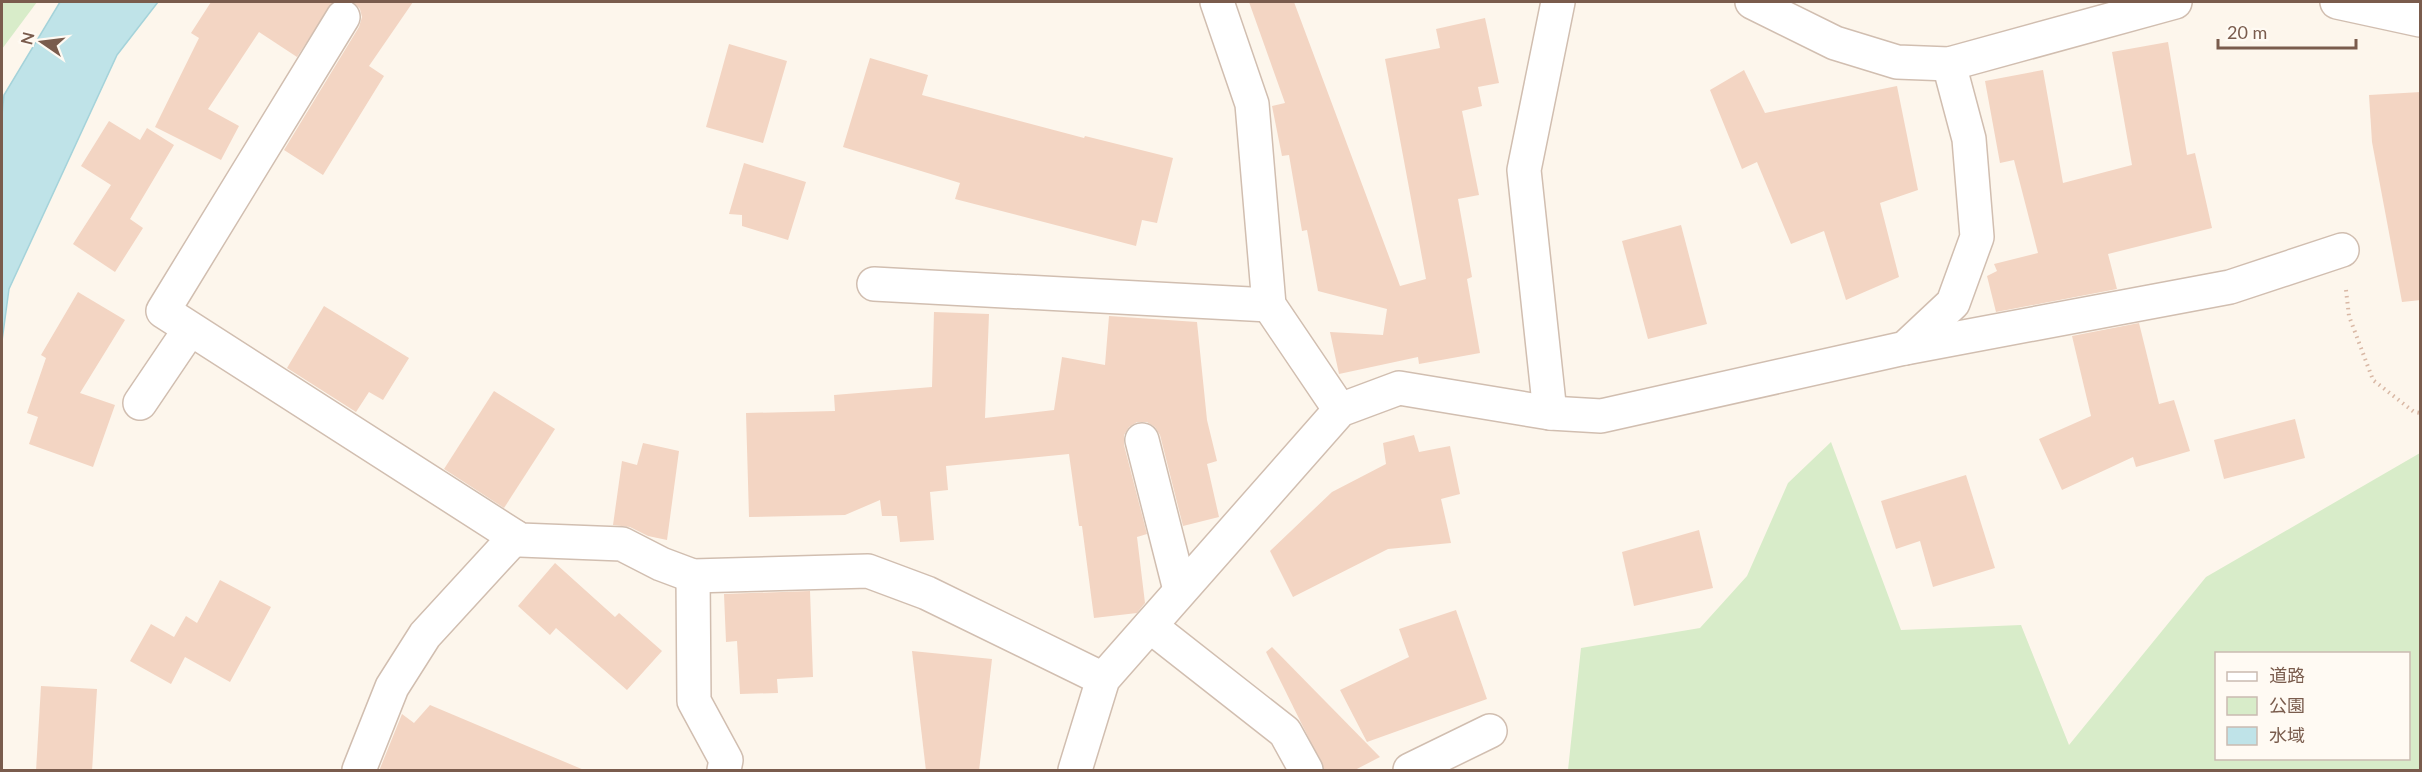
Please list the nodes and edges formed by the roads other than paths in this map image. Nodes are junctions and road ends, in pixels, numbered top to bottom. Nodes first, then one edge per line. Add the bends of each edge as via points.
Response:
1 (1217, 2) edge
2 (1558, 2) edge
3 (1752, 2) edge
4 (2175, 2) edge
5 (2337, 2) edge
6 (343, 17) dead end
7 (2421, 20) edge
8 (1949, 64) junction
9 (2342, 250) road end
10 (874, 284) dead end
11 (1269, 305) junction
12 (190, 329) junction
13 (1905, 348) junction
14 (140, 403) dead end
15 (1340, 410) junction
16 (1550, 413) junction
17 (1142, 441) dead end
18 (515, 537) junction
19 (693, 576) junction
20 (1180, 590) junction
21 (1150, 626) junction
22 (1103, 679) junction
23 (1490, 730) dead end
24 (359, 771) edge
25 (724, 771) edge
26 (1075, 771) edge
27 (1306, 771) edge
28 (1410, 771) edge

1 - 11 street via 1252,104
2 - 16 street via 1524,170
3 - 8 street via 1835,43 1898,62
4 - 8 street
5 - 7 street
6 - 12 street via 163,311
8 - 13 street via 1969,139 1977,237 1953,303
9 - 13 street via 2230,287
10 - 11 street
11 - 15 street
12 - 14 street
12 - 18 street
13 - 16 street via 1601,416
15 - 16 street via 1399,388
15 - 20 street
17 - 20 street
18 - 19 street via 622,544
18 - 24 street via 425,635 392,687
19 - 22 street via 868,571 927,593
19 - 25 street via 694,701 726,760
20 - 21 street
21 - 22 street
21 - 27 street via 1285,732
22 - 26 street
23 - 28 street

